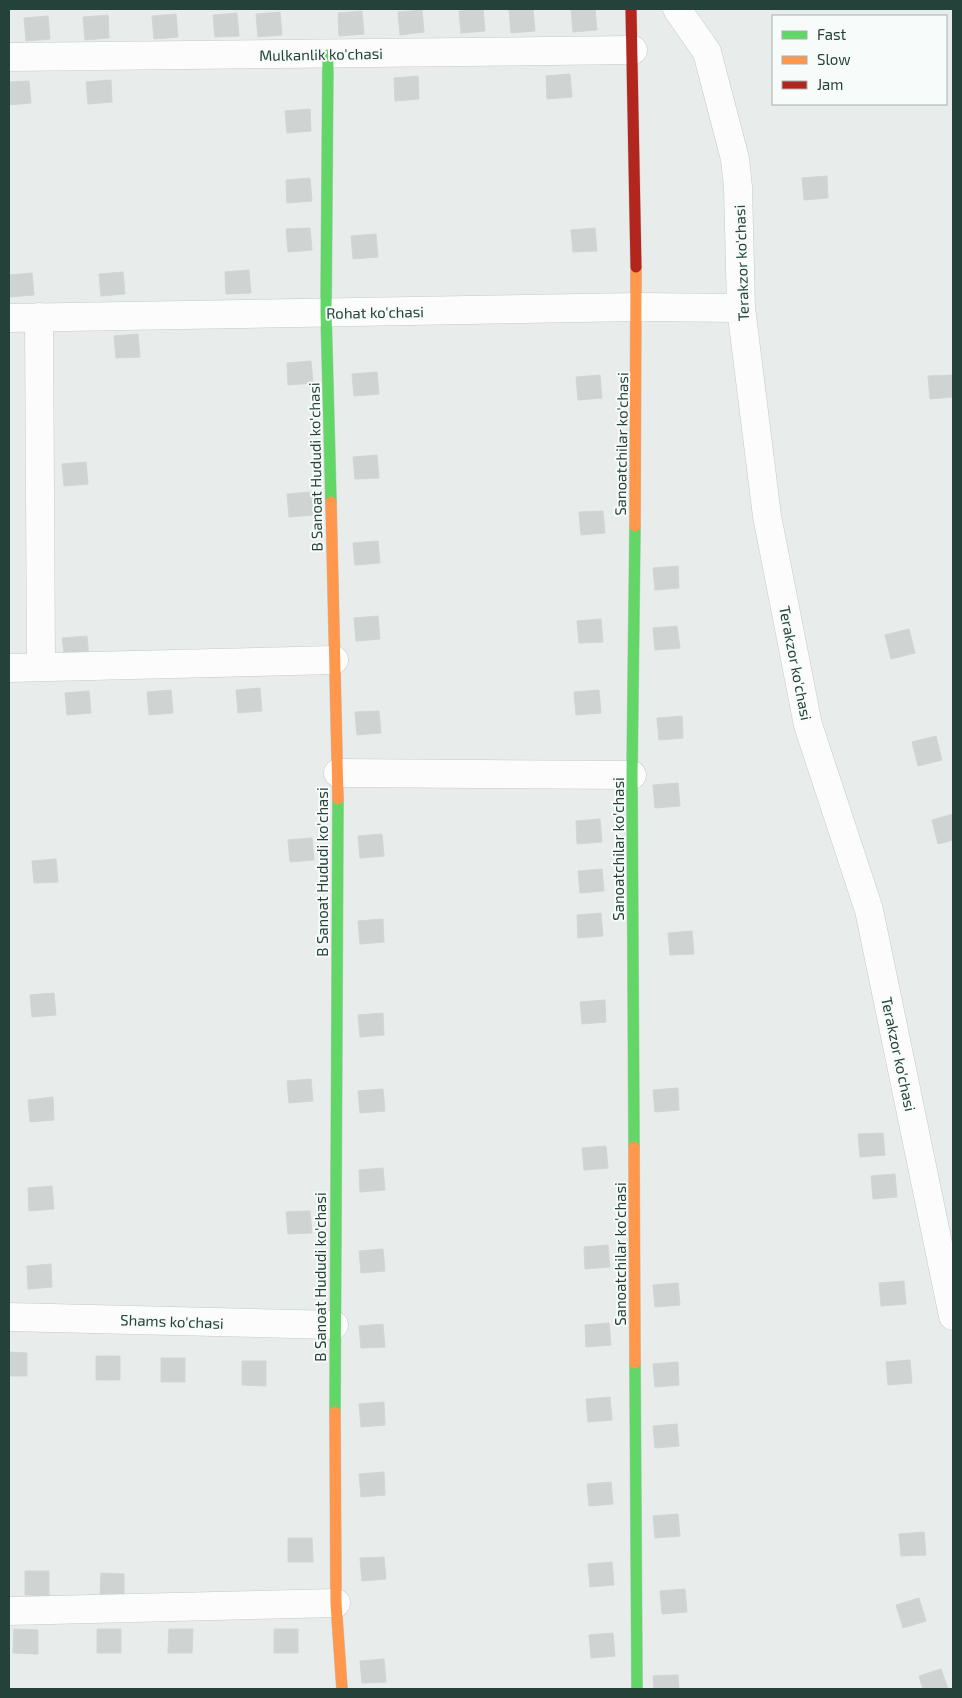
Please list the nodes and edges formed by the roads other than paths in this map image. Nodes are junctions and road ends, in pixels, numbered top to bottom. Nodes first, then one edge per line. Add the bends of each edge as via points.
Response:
1 (631, 9) edge
2 (677, 9) edge
3 (633, 50) junction
4 (328, 55) junction
5 (9, 58) edge
6 (637, 307) junction
7 (741, 308) junction
8 (326, 312) junction
9 (38, 317) junction
10 (9, 318) edge
11 (334, 660) junction
12 (41, 667) junction
13 (9, 668) edge
14 (338, 773) junction
15 (632, 775) junction
16 (953, 1316) edge
17 (9, 1317) edge
18 (334, 1326) junction
19 (336, 1604) junction
20 (9, 1610) edge
21 (342, 1689) edge
22 (637, 1689) edge

1 - 3 street, Sanoatchilar ko'chasi
2 - 7 street, Terakzor ko'chasi via 707,52 734,159 738,187
3 - 4 street, Mulkanlik ko'chasi
3 - 6 street, Sanoatchilar ko'chasi
4 - 5 street, Mulkanlik ko'chasi
4 - 8 street, B Sanoat Hududi ko'chasi
6 - 7 street, Rohat ko'chasi
6 - 8 street, Rohat ko'chasi
6 - 15 street, Sanoatchilar ko'chasi
7 - 16 street, Terakzor ko'chasi via 767,516 808,725 869,910
8 - 9 street, Rohat ko'chasi
8 - 11 street, B Sanoat Hududi ko'chasi
9 - 10 street, Rohat ko'chasi
9 - 12 street
11 - 12 street
11 - 14 street, B Sanoat Hududi ko'chasi
12 - 13 street
14 - 15 street
14 - 18 street, B Sanoat Hududi ko'chasi
15 - 22 street, Sanoatchilar ko'chasi
17 - 18 street, Shams ko'chasi
18 - 19 street, B Sanoat Hududi ko'chasi
19 - 20 street
19 - 21 street, B Sanoat Hududi ko'chasi

